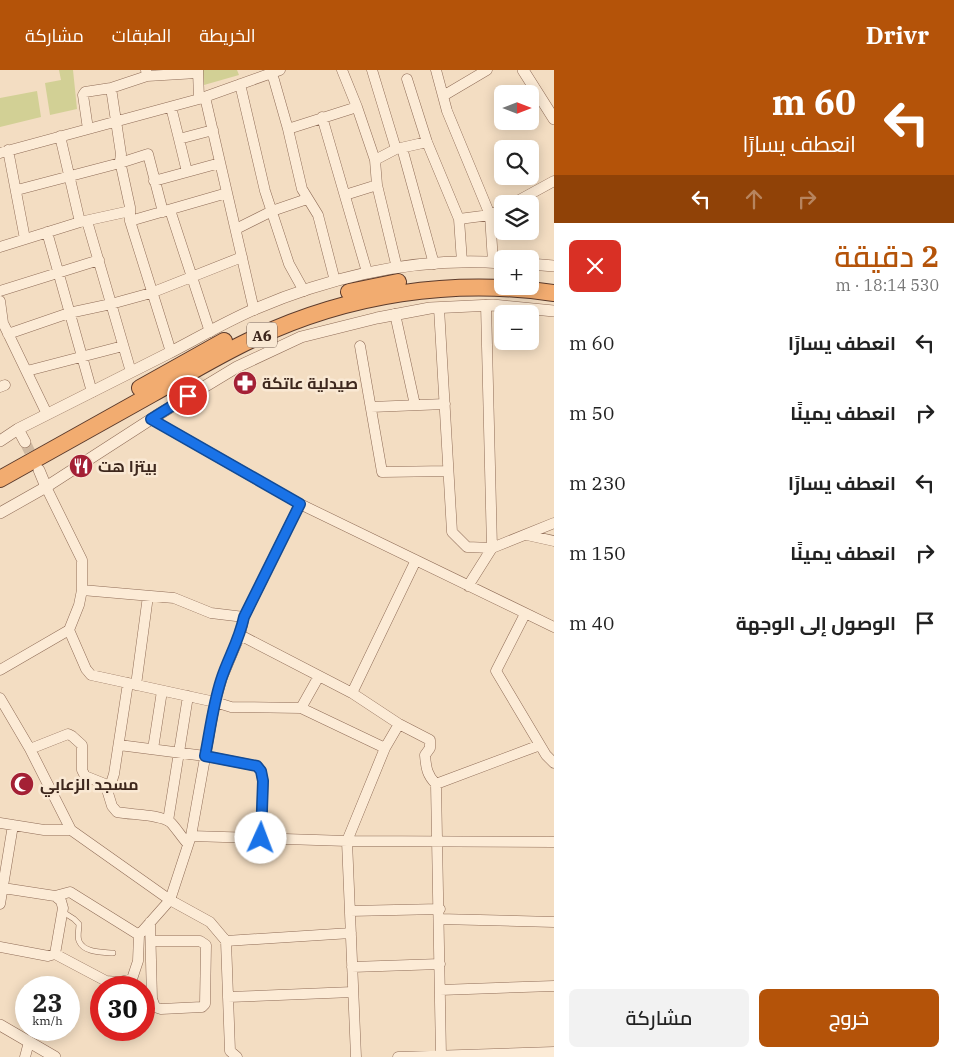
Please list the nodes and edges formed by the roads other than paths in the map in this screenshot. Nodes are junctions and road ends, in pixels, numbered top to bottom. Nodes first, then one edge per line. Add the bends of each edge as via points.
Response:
1 (342, 70) edge
2 (372, 70) edge
3 (436, 70) edge
4 (524, 70) edge
5 (484, 71) edge
6 (198, 72) edge
7 (276, 72) edge
8 (147, 73) edge
9 (253, 75) edge
10 (407, 79) dead end
11 (240, 84) junction
12 (111, 88) junction
13 (443, 96) junction
14 (202, 98) junction
15 (171, 107) junction
16 (357, 107) junction
17 (322, 117) junction
18 (554, 119) edge
19 (116, 122) junction
20 (88, 129) junction
21 (288, 129) junction
22 (213, 130) junction
23 (60, 136) junction
24 (179, 138) junction
25 (427, 142) junction
26 (399, 148) junction
27 (4, 152) edge
28 (375, 160) junction
29 (120, 163) junction
30 (220, 163) junction
31 (187, 172) junction
32 (70, 176) junction
33 (154, 181) junction
34 (554, 181) edge
35 (377, 185) junction
36 (17, 190) junction
37 (227, 193) junction
38 (345, 195) junction
39 (528, 195) edge
40 (307, 199) junction
41 (166, 211) junction
42 (272, 211) junction
43 (494, 213) edge
44 (490, 215) junction
45 (130, 216) junction
46 (459, 219) junction
47 (84, 222) junction
48 (236, 229) junction
49 (47, 232) junction
50 (25, 239) junction
51 (0, 247) edge
52 (496, 250) edge
53 (242, 257) junction
54 (98, 260) junction
55 (462, 262) junction
56 (494, 262) edge
57 (434, 264) junction
58 (539, 265) edge
59 (554, 266) edge
60 (397, 268) junction
61 (367, 272) junction
62 (58, 273) junction
63 (191, 277) junction
64 (494, 277) edge
65 (539, 280) edge
66 (335, 281) junction
67 (554, 282) edge
68 (0, 291) edge
69 (304, 291) junction
70 (151, 293) junction
71 (554, 293) edge
72 (0, 301) edge
73 (111, 304) junction
74 (486, 305) junction
75 (440, 308) junction
76 (254, 310) junction
77 (554, 311) edge
78 (69, 313) junction
79 (395, 314) junction
80 (2, 323) edge
81 (210, 332) junction
82 (8, 334) junction
83 (123, 346) junction
84 (360, 346) dead end
85 (171, 352) junction
86 (82, 356) junction
87 (27, 371) junction
88 (131, 372) junction
89 (92, 392) junction
90 (445, 404) junction
91 (415, 405) junction
92 (371, 407) junction
93 (47, 414) junction
94 (151, 419) junction
95 (18, 429) junction
96 (0, 441) edge
97 (25, 442) tunnel mouth
98 (0, 467) edge
99 (39, 470) tunnel mouth
100 (448, 471) junction
101 (0, 479) edge
102 (46, 487) junction
103 (300, 504) junction
104 (0, 512) edge
105 (554, 523) edge
106 (527, 535) junction
107 (554, 541) edge
108 (492, 548) junction
109 (416, 560) junction
110 (468, 586) junction
111 (82, 590) junction
112 (148, 596) junction
113 (525, 614) junction
114 (244, 617) junction
115 (554, 628) edge
116 (69, 630) junction
117 (240, 635) junction
118 (0, 670) edge
119 (319, 676) junction
120 (132, 684) junction
121 (162, 691) junction
122 (352, 693) junction
123 (188, 696) junction
124 (0, 698) edge
125 (215, 702) junction
126 (301, 708) junction
127 (399, 724) junction
128 (119, 745) junction
129 (540, 745) junction
130 (385, 748) junction
131 (30, 749) junction
132 (153, 750) junction
133 (179, 753) junction
134 (205, 756) junction
135 (554, 763) edge
136 (436, 784) junction
137 (110, 786) junction
138 (168, 821) junction
139 (0, 823) edge
140 (13, 825) junction
141 (71, 830) junction
142 (261, 838) junction
143 (189, 840) junction
144 (347, 841) junction
145 (438, 841) junction
146 (554, 842) edge
147 (3, 888) junction
148 (54, 896) junction
149 (170, 900) junction
150 (0, 904) edge
151 (350, 910) junction
152 (62, 912) junction
153 (439, 914) junction
154 (150, 922) junction
155 (554, 922) edge
156 (351, 933) junction
157 (139, 934) junction
158 (150, 941) junction
159 (226, 941) junction
160 (0, 947) edge
161 (113, 953) dead end
162 (55, 954) junction
163 (440, 964) junction
164 (352, 967) junction
165 (554, 986) edge
166 (440, 990) junction
167 (353, 992) junction
168 (228, 997) junction
169 (0, 1025) edge
170 (29, 1042) junction
171 (554, 1052) edge
172 (441, 1056) junction
173 (25, 1057) edge
174 (55, 1057) edge
175 (237, 1057) edge
176 (356, 1057) edge
177 (398, 1057) edge

1 - 16 street
2 - 26 street
3 - 13 street
4 - 18 street
5 - 13 street
6 - 8 street
6 - 14 street
7 - 9 street
7 - 21 street
8 - 12 street
9 - 11 street
10 - 25 street
11 - 14 street
11 - 42 street
12 - 19 street
12 - 20 street via 83,95
13 - 44 street
14 - 15 street
14 - 22 street
15 - 19 street
15 - 24 street
16 - 17 street
16 - 28 street
17 - 21 street
17 - 38 street
19 - 20 street
19 - 29 street
20 - 23 street
21 - 40 street
22 - 24 street
22 - 30 street
23 - 27 street
23 - 32 street
24 - 31 street
25 - 26 street
25 - 46 street
26 - 28 street
26 - 57 street
27 - 36 street
28 - 35 street
29 - 32 street
29 - 33 street via 148,154
29 - 45 street
30 - 31 street
30 - 37 street
31 - 33 street
32 - 36 street
32 - 47 street
33 - 41 street
34 - 39 street
35 - 38 street
35 - 60 street
36 - 50 street
37 - 41 street
37 - 48 street
38 - 61 street
40 - 42 street
40 - 66 street via 318,215
41 - 45 street
41 - 63 street
42 - 48 street
42 - 69 street via 289,264
43 - 44 street
44 - 46 street
44 - 52 street
45 - 47 street
45 - 70 street
46 - 55 street
47 - 49 street
47 - 54 street
48 - 53 street
49 - 50 street
49 - 62 street
50 - 51 street
53 - 63 street
53 - 76 street
54 - 62 street
54 - 73 street
55 - 56 street
55 - 57 street
57 - 60 street
58 - 59 street
60 - 61 street
61 - 66 street
62 - 68 street
62 - 78 street
63 - 70 street
63 - 81 street
64 - 98 highway, A6 via 402,281 294,310 212,347
65 - 67 highway
66 - 69 street
69 - 76 street
70 - 73 street
70 - 85 street
71 - 101 highway, A6 via 485,287 431,289 360,301 306,317 229,351
72 - 80 street
73 - 78 street
73 - 83 street
74 - 75 street
74 - 77 street
74 - 108 street
75 - 79 street
75 - 90 street
76 - 81 street
78 - 82 street
78 - 86 street
79 - 91 street
79 - 94 street via 301,337 238,367
80 - 82 street
81 - 85 street
82 - 87 street
83 - 86 street
83 - 88 street
84 - 92 street
85 - 88 street
86 - 87 street
86 - 89 street
87 - 93 street
88 - 89 street
89 - 93 street
90 - 91 street
90 - 100 street
91 - 92 street
92 - 100 street via 382,472
93 - 95 street
94 - 102 street
94 - 103 street
95 - 96 street
95 - 97 street
99 - 102 street
100 - 108 street via 452,532 467,547
102 - 104 street
102 - 111 street via 82,560
103 - 109 street
103 - 114 street
105 - 106 street
106 - 107 street
106 - 108 street
108 - 110 street
109 - 110 street
109 - 122 street
110 - 113 street
111 - 112 street
111 - 116 street
112 - 114 street via 174,598 211,613
112 - 120 street
113 - 115 street
113 - 129 street via 496,671
114 - 117 street
116 - 118 street
116 - 120 street via 91,675
117 - 119 street
117 - 125 street
119 - 122 street
119 - 126 street
120 - 121 street
120 - 128 street
121 - 123 street
121 - 132 street
122 - 127 street
123 - 125 street
123 - 133 street
124 - 131 street
125 - 126 street via 231,707
125 - 134 street
126 - 130 street
127 - 130 street
127 - 136 street via 430,740 430,748 424,755 429,777
128 - 132 street
128 - 137 street
129 - 135 street
129 - 136 street
130 - 144 street
131 - 137 street via 68,734 82,746 85,776
131 - 141 street
132 - 133 street
133 - 134 street
133 - 138 street
134 - 142 street via 257,766 261,771
134 - 143 street
136 - 145 street
137 - 138 street via 109,800 118,812
138 - 143 street
139 - 140 street
140 - 141 street
140 - 147 street
141 - 149 street
142 - 143 street
142 - 144 street
143 - 149 street
144 - 145 street
144 - 151 street
145 - 146 street
145 - 153 street
147 - 148 street
147 - 150 street
148 - 152 street via 61,901
148 - 157 street via 70,892
149 - 154 street
149 - 159 street via 210,922
151 - 153 street
151 - 156 street
152 - 161 lane via 79,924 78,938 84,947
152 - 162 street
153 - 155 street
153 - 163 street
154 - 157 street
154 - 158 street
156 - 159 street
156 - 164 street
157 - 162 street via 138,961 132,979 106,981
158 - 158 street via 155,1007 202,1007 206,1002 206,944 200,941
159 - 168 street
160 - 162 street via 48,956
163 - 164 street
163 - 166 street
164 - 167 street
165 - 166 street
166 - 172 street
167 - 168 street
167 - 176 street
168 - 175 street via 230,1052
169 - 170 street
170 - 173 street
170 - 174 street
171 - 172 street
172 - 177 street

